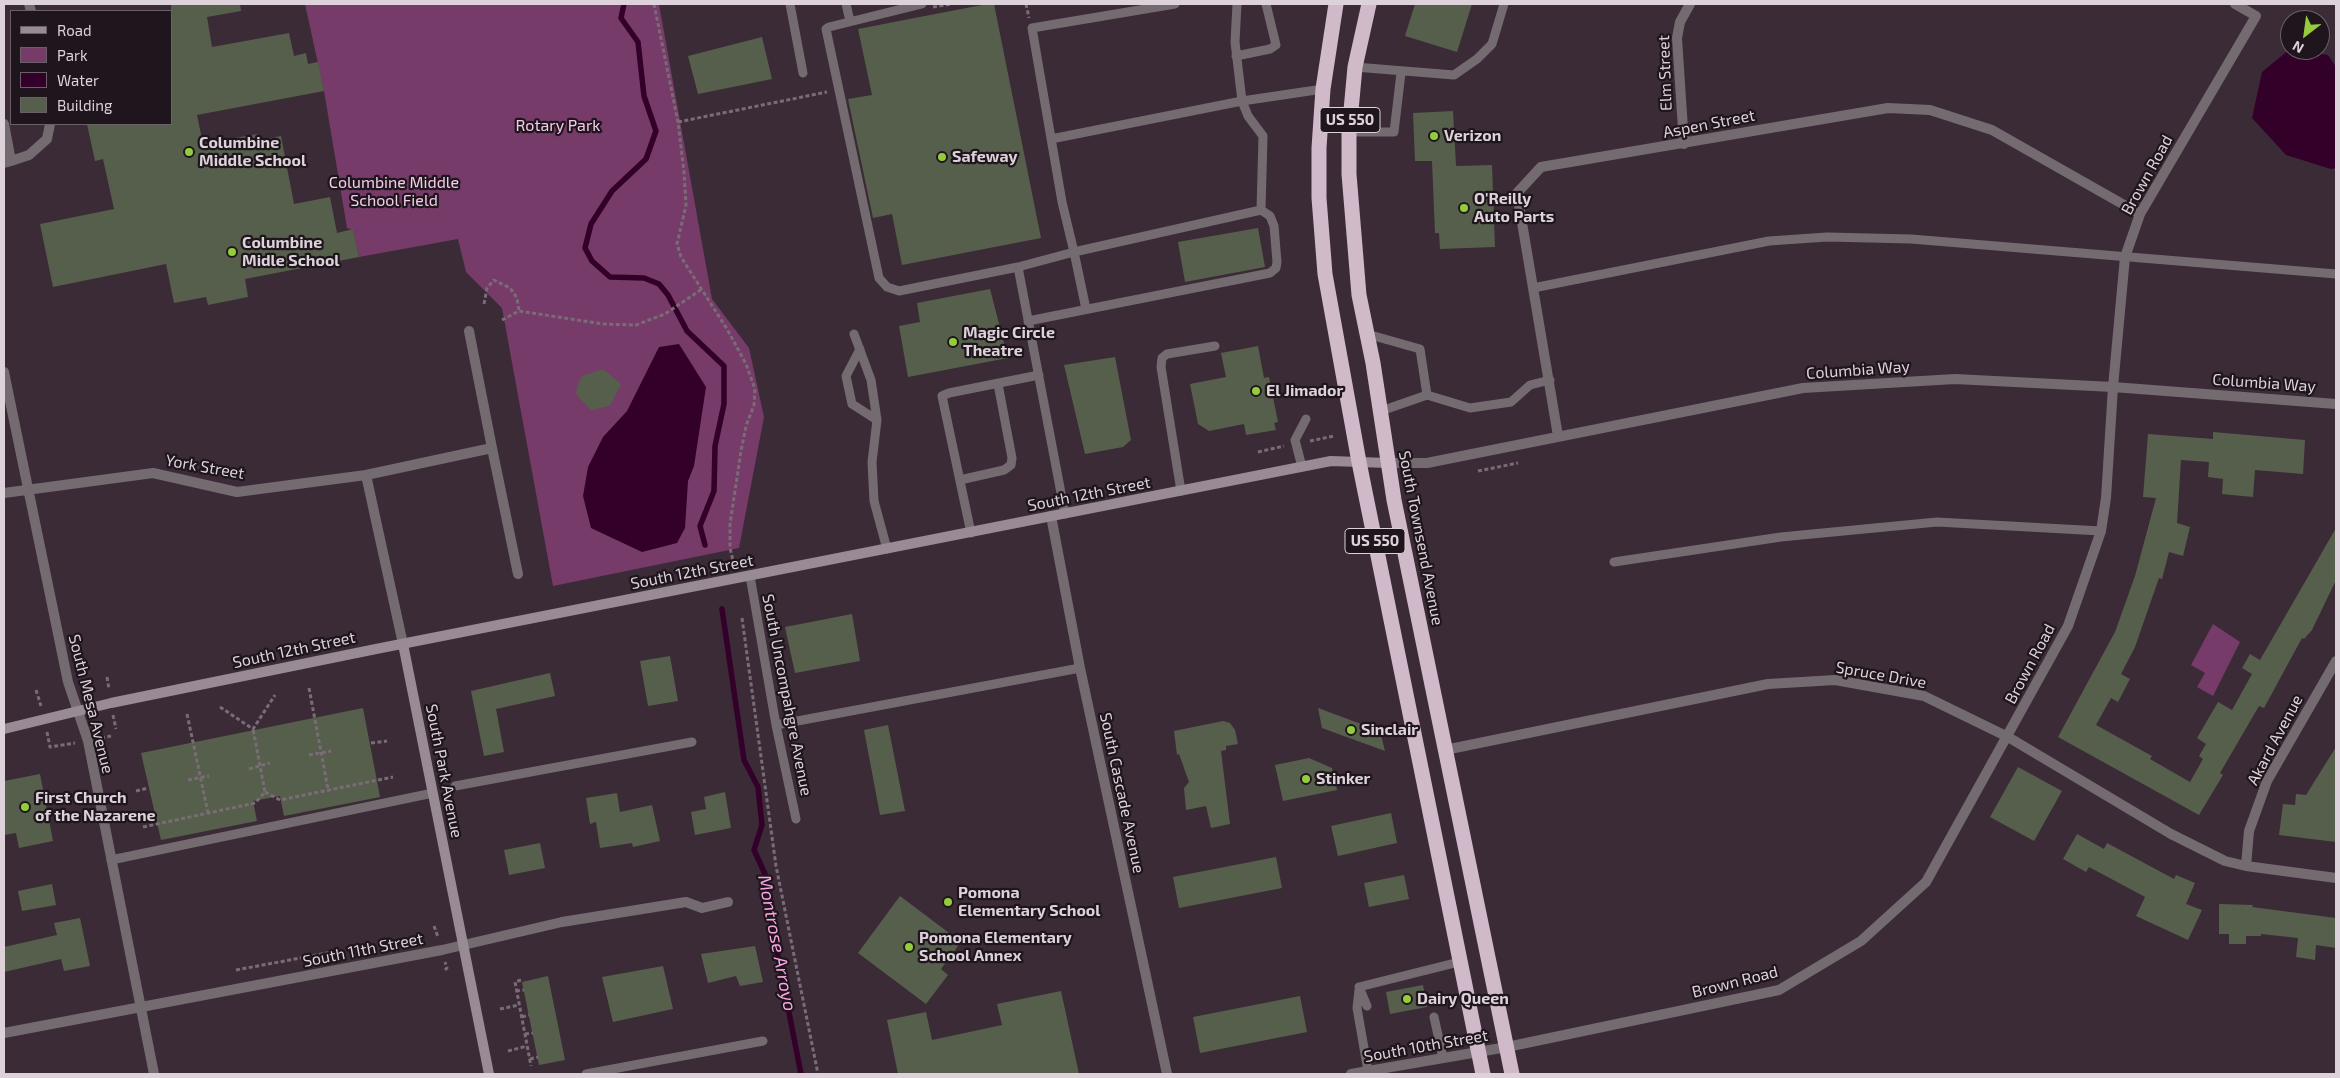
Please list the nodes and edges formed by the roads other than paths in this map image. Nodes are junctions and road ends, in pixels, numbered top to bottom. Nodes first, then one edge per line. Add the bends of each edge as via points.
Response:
1 (790, 4) edge
2 (846, 4) edge
3 (922, 4) edge
4 (1175, 4) edge
5 (1237, 4) edge
6 (1266, 4) edge
7 (1336, 4) edge
8 (1369, 4) edge
9 (1504, 4) edge
10 (1690, 4) edge
11 (2236, 4) edge
12 (850, 22) junction
13 (1236, 56) junction
14 (1355, 67) junction
15 (803, 73) dead end
16 (1401, 73) junction
17 (1323, 90) junction
18 (1242, 101) junction
19 (4, 124) edge
20 (50, 125) edge
21 (1349, 132) junction
22 (1051, 139) junction
23 (1684, 144) junction
24 (7, 162) edge
25 (1262, 210) junction
26 (2140, 214) junction
27 (1074, 252) junction
28 (2125, 257) junction
29 (1018, 267) junction
30 (2336, 274) edge
31 (1533, 288) junction
32 (1086, 309) junction
33 (1028, 320) junction
34 (469, 331) dead end
35 (854, 334) dead end
36 (1367, 334) junction
37 (1215, 346) dead end
38 (860, 349) junction
39 (4, 372) edge
40 (1038, 375) junction
41 (1550, 380) junction
42 (998, 384) junction
43 (2113, 387) junction
44 (1427, 395) junction
45 (2336, 404) edge
46 (1381, 411) junction
47 (1306, 419) dead end
48 (877, 420) junction
49 (1558, 436) junction
50 (492, 448) junction
51 (1360, 462) junction
52 (1388, 463) junction
53 (1302, 467) junction
54 (366, 474) junction
55 (960, 480) junction
56 (27, 489) junction
57 (1181, 491) junction
58 (4, 493) edge
59 (1065, 514) junction
60 (1051, 516) junction
61 (2100, 531) junction
62 (971, 533) junction
63 (887, 549) junction
64 (1614, 562) dead end
65 (518, 574) dead end
66 (750, 576) junction
67 (403, 644) junction
68 (2336, 660) edge
69 (1080, 668) junction
70 (78, 712) junction
71 (776, 725) junction
72 (4, 729) edge
73 (2008, 737) junction
74 (692, 742) dead end
75 (1445, 750) junction
76 (455, 786) dead end
77 (433, 793) junction
78 (796, 819) dead end
79 (112, 860) junction
80 (2246, 866) junction
81 (2336, 878) edge
82 (728, 902) dead end
83 (464, 945) junction
84 (1459, 962) junction
85 (1359, 987) junction
86 (140, 1006) junction
87 (1367, 1006) dead end
88 (1434, 1017) dead end
89 (4, 1033) edge
90 (763, 1041) dead end
91 (1507, 1047) junction
92 (1478, 1052) junction
93 (1443, 1058) junction
94 (1359, 1073) edge
95 (154, 1074) edge
96 (489, 1074) edge
97 (586, 1074) edge
98 (1167, 1074) edge
99 (1482, 1074) edge
100 (1512, 1074) edge

1 - 15 lane
2 - 12 lane
3 - 12 lane
4 - 22 lane via 1032,28
5 - 13 lane
6 - 13 lane via 1276,45
7 - 17 highway, US 550
8 - 14 highway, South Townsend Avenue / US 550
9 - 16 lane via 1492,44 1462,70 1454,75
10 - 23 street, Elm Street via 1680,22 1677,38
11 - 26 street, Brown Road via 2256,16
12 - 29 lane via 829,26 826,34 879,278 887,287 899,291
13 - 18 lane
14 - 16 lane
14 - 21 highway, South Townsend Avenue / US 550
16 - 21 lane via 1394,132
17 - 18 lane
17 - 51 highway, US 550 via 1319,198 1326,274
18 - 22 lane
18 - 25 lane via 1248,116 1263,136
19 - 24 street
20 - 24 street via 47,139 29,155
21 - 36 highway, South Townsend Avenue / US 550 via 1348,174 1358,296
22 - 27 lane
23 - 26 street, Aspen Street via 1888,108 1930,110 1992,130
23 - 31 street, Aspen Street via 1541,167 1517,193
25 - 27 lane
25 - 32 lane via 1270,216 1274,226 1277,262 1270,273
26 - 28 street, Brown Road
27 - 29 lane
27 - 32 lane
28 - 30 lane
28 - 31 lane via 1910,239 1827,237 1769,241
28 - 43 street, Brown Road
29 - 33 lane
31 - 41 street, Aspen Street
32 - 33 lane
33 - 40 lane
34 - 50 street
35 - 38 lane
36 - 44 lane via 1420,349
36 - 46 highway, South Townsend Avenue / US 550
37 - 57 lane via 1167,354 1162,358
38 - 48 lane via 871,380
38 - 48 lane via 846,376 852,404
39 - 56 street, South Mesa Avenue
40 - 42 lane
40 - 59 lane
41 - 44 lane via 1530,385 1511,402 1470,408
41 - 49 street, Aspen Street
42 - 55 lane via 1011,465 1004,470
42 - 55 lane via 942,396
43 - 45 street, Columbia Way
43 - 49 street, Columbia Way via 1956,379 1803,388
43 - 61 street, Brown Road via 2106,498
44 - 46 lane
46 - 52 highway, South Townsend Avenue / US 550
47 - 53 lane via 1296,440
48 - 63 lane via 872,462 874,501
49 - 52 street, Columbia Way via 1428,463
50 - 54 street, York Street
50 - 65 street
51 - 52 street, South 12th Street
51 - 53 street, South 12th Street via 1339,460
51 - 84 highway, US 550
52 - 75 highway, South Townsend Avenue / US 550
53 - 57 street, South 12th Street
54 - 56 street, York Street via 237,492 153,473
54 - 67 street, South Park Avenue
55 - 62 lane
56 - 58 street, York Street
56 - 70 street, South Mesa Avenue via 68,682
57 - 59 street, South 12th Street
59 - 60 street, South 12th Street
60 - 62 street, South 12th Street
60 - 69 street, South Cascade Avenue
61 - 64 lane via 1937,522 1781,537
61 - 73 street, Brown Road via 2068,626
62 - 63 street, South 12th Street
63 - 66 street, South 12th Street
66 - 67 street, South 12th Street
66 - 71 lane, South Uncompahgre Avenue
67 - 70 street, South 12th Street via 111,702
67 - 77 street, South Park Avenue
68 - 80 street, Akard Avenue via 2267,781 2249,830
69 - 71 lane
69 - 98 street, South Cascade Avenue
70 - 72 street, South 12th Street
70 - 79 street, South Mesa Avenue via 88,741
71 - 78 lane, South Uncompahgre Avenue
73 - 75 street, Spruce Drive via 1924,696 1835,680 1768,684
73 - 80 street, Spruce Drive via 2171,834 2225,860
73 - 91 street, Brown Road via 1926,882 1861,941 1780,990
74 - 76 lane
75 - 91 highway, South Townsend Avenue / US 550
77 - 79 lane
77 - 83 street, South Park Avenue
79 - 86 street, South Mesa Avenue
80 - 81 street, Spruce Drive
82 - 83 street, South 11th Street via 702,908 686,902 562,922
83 - 86 street, South 11th Street
83 - 96 street, South Park Avenue
84 - 85 lane
84 - 92 highway, US 550
85 - 87 lane
85 - 94 lane
86 - 89 street, South 11th Street
86 - 95 street, South Mesa Avenue
88 - 93 lane
90 - 97 lane
91 - 92 street, South 10th Street
91 - 100 highway, South Townsend Avenue / US 550
92 - 93 street, South 10th Street
92 - 99 highway, US 550
93 - 94 street, South 10th Street

